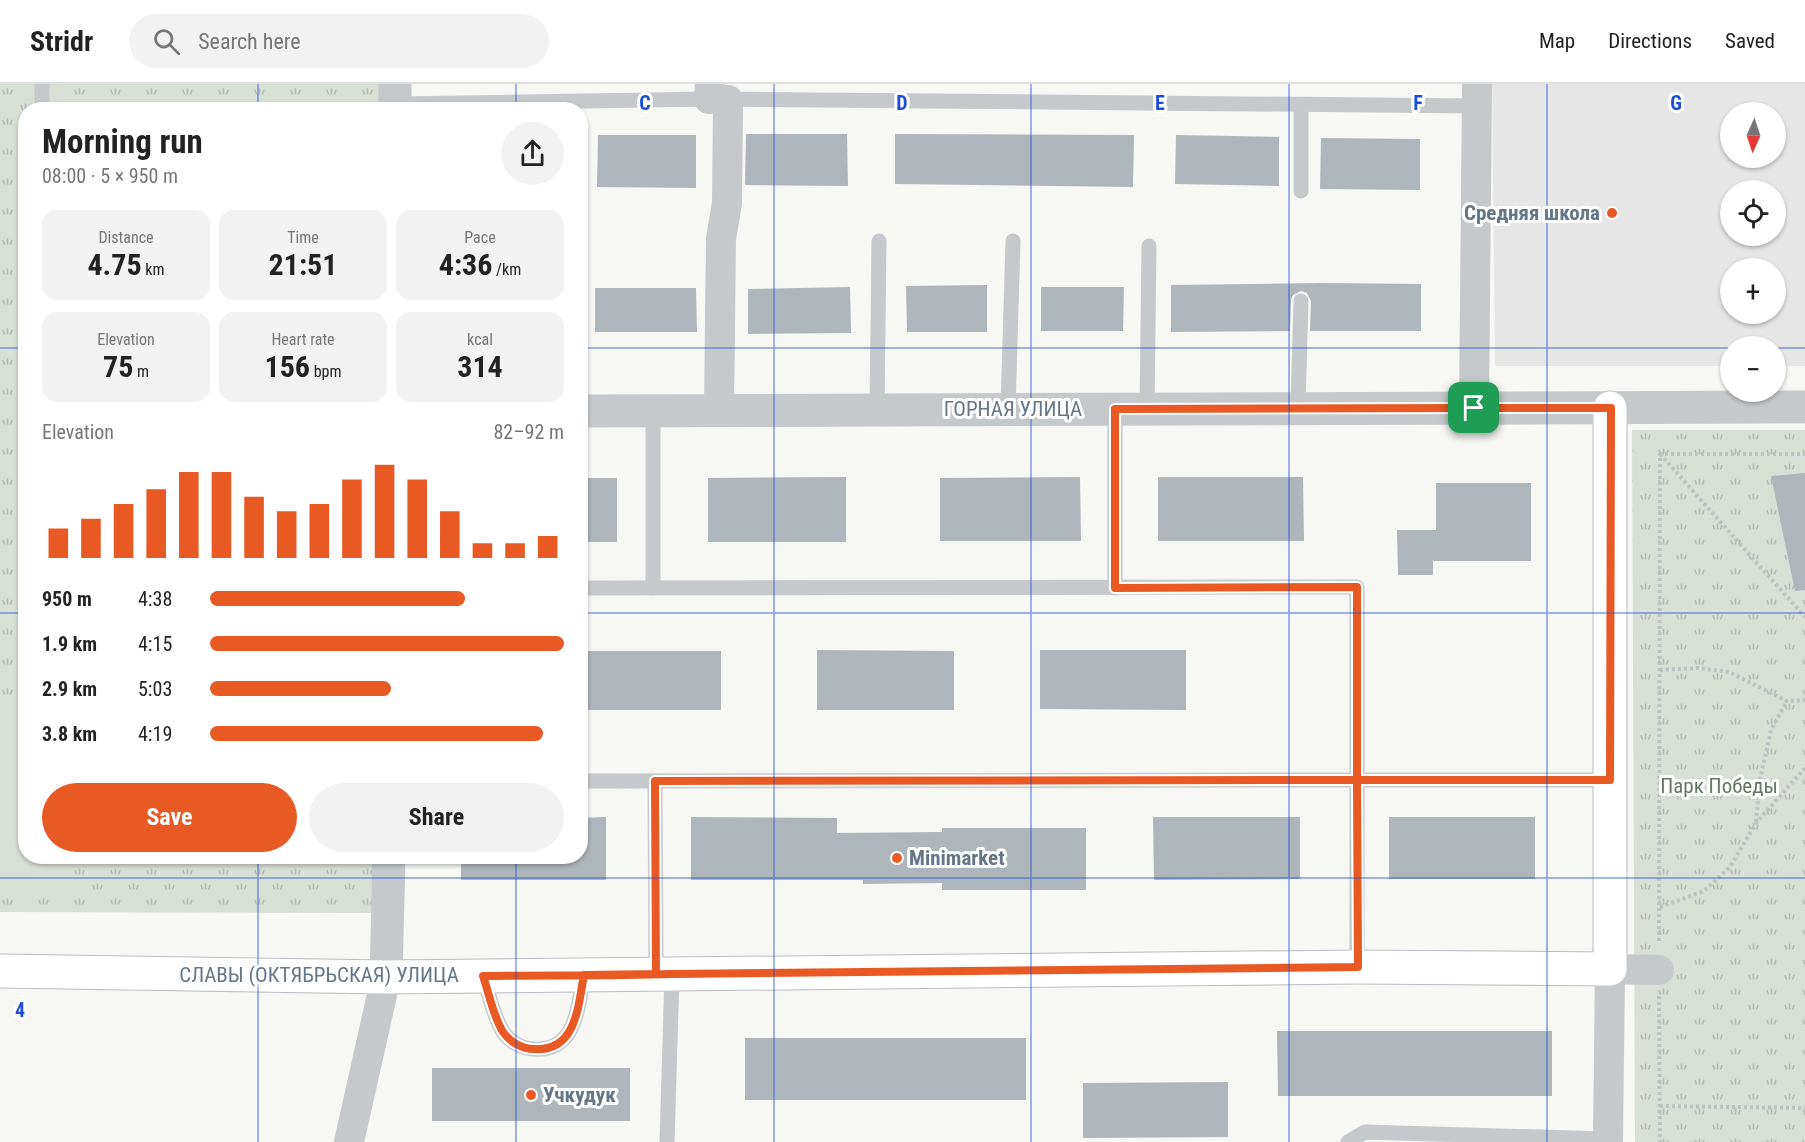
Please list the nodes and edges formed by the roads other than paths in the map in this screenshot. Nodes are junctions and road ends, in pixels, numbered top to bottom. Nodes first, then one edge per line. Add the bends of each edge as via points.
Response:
1 (42, 84) edge
2 (716, 94) edge
3 (1477, 95) edge
4 (395, 99) edge
5 (42, 102) edge
6 (1302, 106) junction
7 (1302, 191) dead end
8 (879, 241) dead end
9 (1013, 241) dead end
10 (1149, 246) dead end
11 (1300, 301) dead end
12 (1805, 407) edge
13 (1298, 408) junction
14 (1474, 408) junction
15 (1611, 408) junction
16 (1008, 409) junction
17 (1131, 409) junction
18 (878, 410) junction
19 (588, 411) edge
20 (653, 411) junction
21 (719, 411) junction
22 (588, 588) edge
23 (653, 588) junction
24 (1115, 588) junction
25 (1357, 780) junction
26 (1610, 780) junction
27 (588, 781) edge
28 (655, 781) junction
29 (389, 864) edge
30 (1358, 967) junction
31 (1610, 969) junction
32 (1659, 970) road end
33 (0, 971) edge
34 (664, 974) junction
35 (584, 975) junction
36 (483, 976) junction
37 (386, 977) junction
38 (1608, 1141) edge
39 (350, 1142) edge
40 (668, 1142) edge
41 (1348, 1142) edge

1 - 5 lane
2 - 4 lane
2 - 6 lane
2 - 21 street via 727,203 722,239
3 - 6 lane
3 - 14 street
6 - 7 lane
8 - 18 lane
9 - 16 lane
10 - 17 lane
11 - 13 lane
12 - 15 street, ГОРНАЯ УЛИЦА
13 - 14 street, ГОРНАЯ УЛИЦА
13 - 17 street, ГОРНАЯ УЛИЦА
14 - 15 street, ГОРНАЯ УЛИЦА
15 - 26 main road
16 - 17 street, ГОРНАЯ УЛИЦА
16 - 18 street, ГОРНАЯ УЛИЦА
17 - 24 lane
18 - 21 street, ГОРНАЯ УЛИЦА
19 - 20 street, ГОРНАЯ УЛИЦА
20 - 21 street, ГОРНАЯ УЛИЦА
20 - 23 lane
22 - 23 lane
23 - 24 lane
24 - 25 lane via 1357,587
25 - 26 lane
25 - 28 lane
25 - 30 lane
26 - 31 main road
27 - 28 lane
28 - 34 lane
29 - 37 street
30 - 31 main road, СЛАВЫ (ОКТЯБРЬСКАЯ) УЛИЦА
30 - 34 main road, СЛАВЫ (ОКТЯБРЬСКАЯ) УЛИЦА
31 - 32 street
31 - 38 street
33 - 37 main road, СЛАВЫ (ОКТЯБРЬСКАЯ) УЛИЦА
34 - 35 main road, СЛАВЫ (ОКТЯБРЬСКАЯ) УЛИЦА
34 - 40 lane
35 - 36 main road, СЛАВЫ (ОКТЯБРЬСКАЯ) УЛИЦА
35 - 36 lane via 569,1034 540,1050 508,1039
36 - 37 main road, СЛАВЫ (ОКТЯБРЬСКАЯ) УЛИЦА
37 - 39 street
38 - 41 lane via 1365,1132

